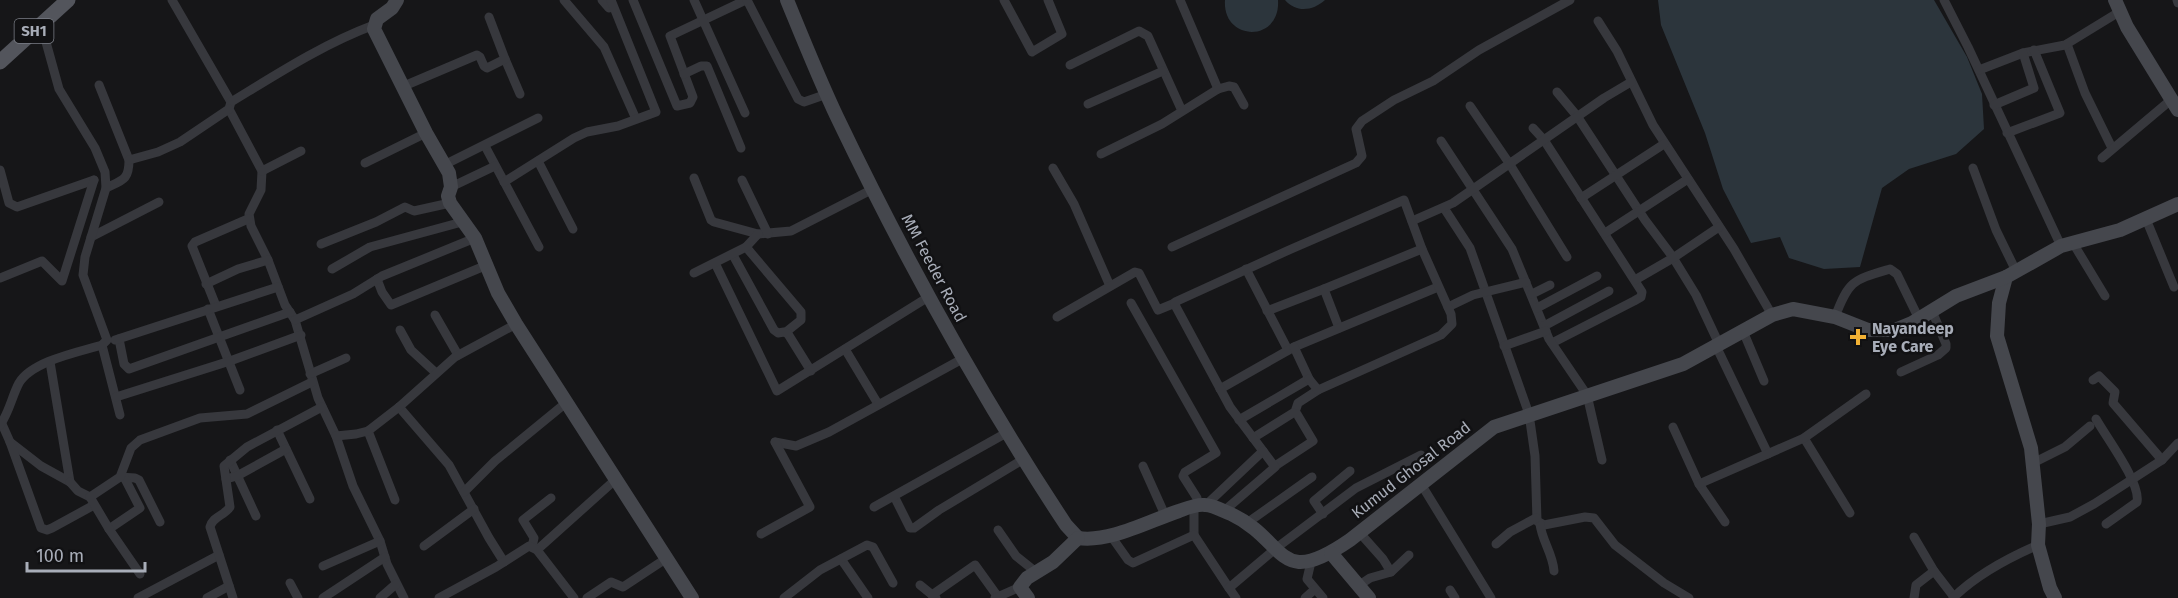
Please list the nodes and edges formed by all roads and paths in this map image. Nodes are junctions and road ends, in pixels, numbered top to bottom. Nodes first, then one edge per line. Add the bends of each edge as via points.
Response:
1 (53, 0) edge
2 (68, 0) edge
3 (172, 0) edge
4 (397, 0) edge
5 (564, 0) edge
6 (602, 0) edge
7 (633, 0) edge
8 (694, 0) edge
9 (746, 0) edge
10 (786, 0) edge
11 (1004, 0) edge
12 (1048, 0) edge
13 (1180, 0) edge
14 (1570, 0) edge
15 (1944, 0) edge
16 (610, 4) edge
17 (2117, 6) edge
18 (489, 17) dead end
19 (702, 20) junction
20 (1598, 21) dead end
21 (41, 24) junction
22 (374, 25) junction
23 (2067, 44) junction
24 (0, 48) edge
25 (2034, 50) junction
26 (2023, 53) junction
27 (505, 59) junction
28 (0, 62) edge
29 (1070, 65) dead end
30 (1163, 70) junction
31 (1978, 70) junction
32 (684, 74) junction
33 (1631, 82) junction
34 (99, 85) dead end
35 (404, 86) junction
36 (1218, 89) junction
37 (1557, 92) dead end
38 (520, 94) dead end
39 (827, 94) junction
40 (1089, 104) dead end
41 (2175, 104) edge
42 (1244, 105) dead end
43 (1994, 105) junction
44 (230, 106) junction
45 (1470, 106) dead end
46 (1182, 111) junction
47 (745, 113) dead end
48 (1577, 116) junction
49 (538, 118) dead end
50 (636, 119) junction
51 (1533, 128) dead end
52 (426, 133) junction
53 (2007, 133) junction
54 (1544, 140) junction
55 (1441, 141) dead end
56 (1664, 144) junction
57 (485, 146) junction
58 (741, 148) dead end
59 (2112, 148) junction
60 (301, 151) dead end
61 (1101, 154) dead end
62 (2102, 158) dead end
63 (129, 160) junction
64 (538, 161) junction
65 (365, 163) dead end
66 (1509, 163) junction
67 (444, 165) junction
68 (495, 166) junction
69 (1053, 168) dead end
70 (1973, 168) dead end
71 (0, 170) edge
72 (262, 171) junction
73 (1616, 174) junction
74 (694, 178) dead end
75 (1688, 179) junction
76 (742, 180) dead end
77 (504, 182) junction
78 (451, 187) junction
79 (106, 188) junction
80 (873, 189) junction
81 (1474, 189) junction
82 (1581, 198) junction
83 (159, 202) dead end
84 (450, 203) junction
85 (2178, 204) edge
86 (1444, 208) junction
87 (1639, 211) junction
88 (248, 219) junction
89 (2146, 219) junction
90 (1412, 221) junction
91 (462, 222) junction
92 (1719, 227) junction
93 (573, 229) dead end
94 (1605, 233) junction
95 (763, 234) junction
96 (92, 237) junction
97 (475, 238) junction
98 (321, 244) dead end
99 (2067, 244) junction
100 (539, 247) dead end
101 (746, 247) junction
102 (1172, 247) dead end
103 (1422, 249) junction
104 (733, 255) junction
105 (1567, 257) dead end
106 (1673, 258) junction
107 (268, 260) junction
108 (715, 263) junction
109 (487, 265) junction
110 (332, 269) dead end
111 (1246, 269) junction
112 (694, 273) dead end
113 (2011, 274) junction
114 (1597, 276) dead end
115 (0, 278) edge
116 (377, 279) junction
117 (1635, 280) junction
118 (1526, 282) junction
119 (206, 284) junction
120 (1550, 285) dead end
121 (1110, 286) junction
122 (278, 287) junction
123 (1438, 287) junction
124 (2174, 287) dead end
125 (1324, 289) junction
126 (1609, 291) dead end
127 (1484, 292) junction
128 (1532, 294) junction
129 (930, 296) junction
130 (2105, 296) dead end
131 (1131, 303) dead end
132 (1175, 303) junction
133 (1448, 307) junction
134 (212, 308) junction
135 (1537, 308) junction
136 (1267, 311) junction
137 (1932, 311) junction
138 (435, 315) dead end
139 (1772, 315) junction
140 (292, 316) junction
141 (1057, 317) dead end
142 (1835, 317) junction
143 (1919, 319) junction
144 (516, 324) junction
145 (1339, 328) junction
146 (1545, 328) junction
147 (400, 330) dead end
148 (1743, 331) junction
149 (786, 332) junction
150 (301, 335) junction
151 (220, 338) junction
152 (119, 339) junction
153 (105, 343) junction
154 (1552, 343) junction
155 (1717, 345) junction
156 (1504, 346) junction
157 (1291, 349) junction
158 (845, 350) junction
159 (458, 355) junction
160 (346, 358) dead end
161 (963, 358) junction
162 (230, 361) junction
163 (50, 362) junction
164 (812, 370) junction
165 (1901, 372) dead end
166 (436, 373) junction
167 (311, 378) junction
168 (1309, 379) junction
169 (2093, 380) dead end
170 (1764, 381) dead end
171 (1220, 389) junction
172 (240, 390) dead end
173 (1318, 390) junction
174 (1866, 394) dead end
175 (1587, 395) junction
176 (116, 397) junction
177 (567, 402) junction
178 (878, 404) junction
179 (399, 406) junction
180 (322, 407) junction
181 (1295, 412) junction
182 (1528, 414) junction
183 (120, 415) dead end
184 (1239, 420) junction
185 (1, 424) edge
186 (1673, 427) dead end
187 (277, 430) junction
188 (368, 430) junction
189 (1008, 432) junction
190 (336, 436) junction
191 (1253, 438) junction
192 (1804, 438) junction
193 (10, 442) junction
194 (2178, 443) edge
195 (286, 449) junction
196 (1263, 451) junction
197 (1768, 454) junction
198 (1421, 455) dead end
199 (1024, 459) junction
200 (230, 460) junction
201 (1602, 460) dead end
202 (2162, 460) junction
203 (2033, 463) junction
204 (1143, 466) dead end
205 (1275, 466) junction
206 (1350, 471) dead end
207 (237, 476) junction
208 (122, 477) junction
209 (1312, 477) dead end
210 (226, 479) junction
211 (2132, 479) junction
212 (615, 480) junction
213 (70, 482) junction
214 (1421, 484) junction
215 (1699, 484) junction
216 (465, 492) junction
217 (894, 496) junction
218 (551, 498) dead end
219 (310, 499) dead end
220 (395, 500) dead end
221 (92, 501) junction
222 (1202, 505) junction
223 (874, 507) dead end
224 (474, 509) junction
225 (1224, 511) junction
226 (1850, 513) dead end
227 (1165, 514) junction
228 (1323, 514) junction
229 (256, 516) dead end
230 (1538, 521) junction
231 (160, 522) dead end
232 (1725, 522) dead end
233 (1248, 523) junction
234 (2039, 524) junction
235 (2106, 524) dead end
236 (109, 529) junction
237 (998, 530) dead end
238 (1359, 532) junction
239 (761, 534) dead end
240 (1111, 536) junction
241 (1194, 536) junction
242 (1914, 537) dead end
243 (1078, 538) junction
244 (380, 541) junction
245 (1496, 544) dead end
246 (2037, 545) junction
247 (424, 546) dead end
248 (535, 548) junction
249 (1275, 549) junction
250 (1331, 553) junction
251 (219, 555) junction
252 (1409, 555) dead end
253 (385, 557) junction
254 (666, 558) junction
255 (841, 559) junction
256 (504, 562) junction
257 (1311, 562) junction
258 (323, 566) dead end
259 (1554, 571) dead end
260 (1934, 571) junction
261 (1036, 572) junction
262 (1391, 572) junction
263 (140, 574) dead end
264 (290, 583) dead end
265 (893, 583) dead end
266 (396, 585) junction
267 (920, 585) dead end
268 (229, 586) junction
269 (1358, 586) junction
270 (622, 587) junction
271 (1229, 588) junction
272 (1315, 589) junction
273 (1024, 592) edge
274 (934, 597) edge
275 (997, 597) edge
276 (1954, 597) edge
277 (138, 598) edge
278 (207, 598) edge
279 (233, 598) edge
280 (298, 598) edge
281 (323, 598) edge
282 (380, 598) edge
283 (404, 598) edge
284 (439, 598) edge
285 (574, 598) edge
286 (587, 598) edge
287 (626, 598) edge
288 (692, 598) edge
289 (784, 598) edge
290 (868, 598) edge
291 (1236, 598) edge
292 (1305, 598) edge
293 (1323, 598) edge
294 (1369, 598) edge
295 (1491, 598) edge
296 (1689, 598) edge
297 (1914, 598) edge
298 (2055, 598) edge

1 - 24 main road, SH1
2 - 21 main road, SH1
3 - 44 street
4 - 22 street
5 - 50 street via 604,47
6 - 16 street
7 - 32 street via 677,106 692,100
8 - 19 street
9 - 19 street
9 - 39 street via 798,99 804,102
10 - 39 street, MM Feeder Road
11 - 12 street via 1032,52 1036,52 1062,34
13 - 36 street
14 - 102 street via 1362,121 1356,129 1362,156 1356,163
15 - 31 street
16 - 50 street via 656,112
17 - 23 street
17 - 41 street
18 - 27 street
19 - 32 street via 670,36
19 - 47 street
20 - 33 street
21 - 28 main road, SH1
21 - 79 street via 59,89 101,160
22 - 35 street
22 - 44 street via 313,53
23 - 25 street
23 - 59 street
25 - 26 street
25 - 53 street via 2060,113
26 - 31 street
26 - 43 street via 2034,88
27 - 35 street via 487,68 477,55
27 - 38 street
29 - 30 street via 1139,31 1148,36
30 - 40 street
30 - 46 street
31 - 43 street
32 - 58 street via 707,66
33 - 48 street
33 - 56 street
34 - 63 street
35 - 52 street
36 - 42 street via 1234,87
36 - 46 street
37 - 48 street
39 - 80 street, MM Feeder Road
41 - 59 street
43 - 53 street
44 - 63 street via 180,142
44 - 72 street
45 - 66 street
46 - 61 street
48 - 54 street
48 - 73 street
49 - 57 street
50 - 64 street via 574,138
51 - 54 street
52 - 65 street
52 - 67 street
53 - 99 street
54 - 66 street
54 - 82 street
55 - 81 street
56 - 73 street
56 - 75 street
57 - 67 street
57 - 68 street
59 - 62 street
60 - 72 street
63 - 79 street via 126,178
64 - 77 street
64 - 93 street
66 - 81 street
66 - 105 street
67 - 78 street
68 - 77 street
68 - 78 street
69 - 121 street via 1074,204
70 - 113 street
71 - 115 street via 9,203 17,207 94,180 62,282 42,261
72 - 88 street via 261,190
73 - 82 street
73 - 87 street
74 - 95 street via 711,220
75 - 87 street
75 - 92 street
76 - 95 street
77 - 100 street
78 - 84 street
79 - 96 street
80 - 95 street via 800,228
80 - 129 street, MM Feeder Road
81 - 86 street
81 - 118 street via 1512,249
82 - 94 street
83 - 96 street
84 - 91 street
84 - 98 street via 414,211 405,207
85 - 89 street, Kumud Ghosal Road
86 - 90 street
86 - 127 street via 1470,248
87 - 94 street
87 - 106 street
88 - 107 street
88 - 119 street via 193,243
89 - 99 street, Kumud Ghosal Road
89 - 124 street
90 - 103 street
90 - 111 street via 1402,200
91 - 97 street
91 - 110 street via 370,247
92 - 106 street
92 - 139 street
94 - 117 street
95 - 101 street
96 - 153 street via 83,275
97 - 109 street
97 - 116 street
99 - 113 street, Kumud Ghosal Road
99 - 130 street
101 - 104 street
101 - 149 street via 801,312 801,320
103 - 123 street
103 - 125 street
104 - 108 street
104 - 149 street via 774,330
106 - 117 street
106 - 155 street via 1696,295
107 - 119 street
107 - 122 street
108 - 112 street
108 - 164 street via 775,389 780,390
109 - 116 street via 391,305
109 - 144 street
111 - 132 street
111 - 136 street
113 - 137 street, Kumud Ghosal Road via 1956,296
113 - 203 street via 1999,303 1997,336
114 - 135 street
116 - 140 street via 353,294
117 - 154 street via 1641,297
118 - 127 street
118 - 128 street
119 - 134 street
120 - 128 street
121 - 132 street via 1137,272 1158,310
121 - 141 street
122 - 134 street
122 - 140 street
123 - 133 street
123 - 145 street
125 - 136 street
125 - 145 street
126 - 146 street
127 - 133 street
127 - 156 street
128 - 135 street
129 - 158 street
129 - 161 street, MM Feeder Road
131 - 222 street via 1215,452 1184,475
132 - 171 street
133 - 173 street via 1452,324 1441,335
134 - 151 street
134 - 152 street
135 - 146 street
136 - 157 street
137 - 143 street, Kumud Ghosal Road
137 - 165 street via 1946,348
138 - 159 street
139 - 142 street, Kumud Ghosal Road via 1799,309
139 - 148 street, Kumud Ghosal Road
140 - 150 street
140 - 151 street
142 - 143 street, Kumud Ghosal Road via 1868,330 1888,331
142 - 143 street via 1843,295 1856,280 1890,269 1897,274
144 - 159 street
144 - 177 street
145 - 157 street
146 - 154 street
146 - 156 street
147 - 166 street via 411,350
148 - 155 street, Kumud Ghosal Road
148 - 170 street
149 - 164 street
150 - 162 street
150 - 167 street
151 - 152 street via 129,369 123,364
151 - 162 street
152 - 153 street
153 - 163 street
153 - 176 street
154 - 175 street
155 - 175 street, Kumud Ghosal Road via 1683,364
155 - 197 street
156 - 182 street
157 - 168 street
157 - 171 street
158 - 164 street
158 - 178 street
159 - 166 street
160 - 167 street
161 - 178 street
161 - 189 street, MM Feeder Road
162 - 172 street
162 - 176 street
163 - 185 street via 22,378
163 - 213 street
166 - 179 street
167 - 180 street
167 - 208 street via 247,414 200,418 140,440 131,448
168 - 173 street
168 - 184 street
169 - 202 street via 2099,376 2115,392 2112,403
171 - 184 street
173 - 181 street via 1298,403
174 - 192 street
175 - 182 street, Kumud Ghosal Road
175 - 201 street
176 - 183 street
177 - 212 street
177 - 216 street via 495,461
178 - 239 street via 830,432 796,446 775,442 810,507
179 - 188 street
179 - 216 street via 449,465
180 - 187 street
180 - 190 street
181 - 191 street
181 - 205 street via 1313,441
182 - 214 street, Kumud Ghosal Road via 1490,429
182 - 230 street via 1535,456
184 - 191 street
185 - 193 street
186 - 215 street
187 - 195 street
187 - 200 street
188 - 190 street
188 - 220 street
189 - 199 street, MM Feeder Road
189 - 217 street
190 - 244 street via 353,486
191 - 196 street
192 - 197 street
192 - 226 street
193 - 213 street
193 - 221 street via 41,528 52,528
194 - 202 street
195 - 207 street
195 - 219 street
196 - 205 street
196 - 222 street
197 - 215 street
198 - 228 street via 1356,488
199 - 217 street via 914,528 910,528
199 - 243 street, MM Feeder Road
200 - 207 street
200 - 210 street via 224,466
202 - 211 street
203 - 211 street via 2065,447 2093,423
203 - 234 street
204 - 227 street
205 - 225 street
206 - 228 street via 1314,501
207 - 210 street
207 - 229 street
208 - 221 street
208 - 231 street via 139,480
208 - 236 street via 140,508
209 - 233 street
210 - 251 street via 230,507 213,519 210,527
211 - 234 street via 2070,517
211 - 235 street via 2137,502
212 - 248 street
212 - 254 street
213 - 221 street
214 - 238 street, Kumud Ghosal Road
214 - 295 street
215 - 232 street
216 - 224 street
217 - 223 street
218 - 248 street via 523,520 534,538
221 - 236 street
222 - 225 street
222 - 227 street
222 - 241 street via 1194,507
224 - 247 street
224 - 256 street
225 - 233 street
227 - 240 street
228 - 249 street
230 - 245 street via 1510,532
230 - 259 street
230 - 296 street via 1594,518 1615,545
233 - 249 street
234 - 246 street
236 - 263 street
237 - 261 street via 1016,556
238 - 250 street, Kumud Ghosal Road
238 - 262 street
240 - 241 street via 1133,562
240 - 243 street
241 - 271 street
242 - 260 street
243 - 261 street
244 - 253 street
244 - 258 street
246 - 276 street via 2015,555
246 - 298 street
248 - 256 street via 523,548
248 - 285 street
249 - 257 street via 1290,560
249 - 271 street
250 - 257 street, Kumud Ghosal Road
250 - 269 street
251 - 268 street
251 - 277 street
252 - 262 street
253 - 266 street
253 - 281 street
254 - 270 street
254 - 288 street
255 - 265 street via 870,545
255 - 289 street
255 - 290 street
256 - 284 street
257 - 272 street via 1307,579
260 - 276 street
260 - 297 street via 1917,585
261 - 273 street via 1027,578
262 - 269 street
264 - 280 street
266 - 282 street
266 - 283 street
267 - 274 street
268 - 278 street
268 - 279 street
269 - 294 street
270 - 286 street via 611,582
270 - 287 street
271 - 291 street
272 - 292 street
272 - 293 street
273 - 275 street
274 - 275 street via 975,565

